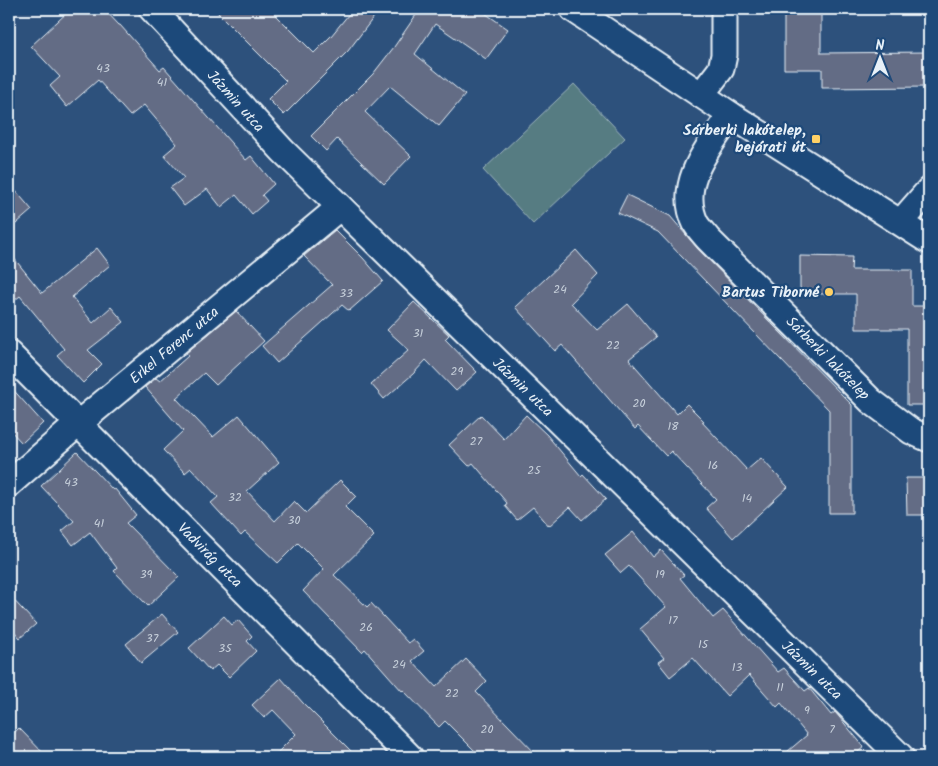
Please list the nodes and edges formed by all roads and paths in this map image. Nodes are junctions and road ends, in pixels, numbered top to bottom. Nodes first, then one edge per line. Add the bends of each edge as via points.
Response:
1 (152, 9) edge
2 (573, 9) edge
3 (724, 9) edge
4 (701, 95) junction
5 (730, 115) junction
6 (929, 190) edge
7 (340, 208) junction
8 (901, 222) junction
9 (929, 241) edge
10 (9, 354) edge
11 (79, 423) junction
12 (929, 439) edge
13 (9, 484) edge
14 (410, 757) edge
15 (901, 757) edge

1 - 7 street, Jázmin utca
2 - 4 street
3 - 4 street via 721,69
4 - 5 street
5 - 8 street
5 - 12 street, Sárberki lakótelep via 696,165 690,186 690,205 696,224 872,401 911,431
6 - 8 street
7 - 11 street, Erkel Ferenc utca
7 - 15 street, Jázmin utca
8 - 9 street
10 - 11 street, Vadvirág utca
11 - 13 street, Erkel Ferenc utca
11 - 14 street, Vadvirág utca

